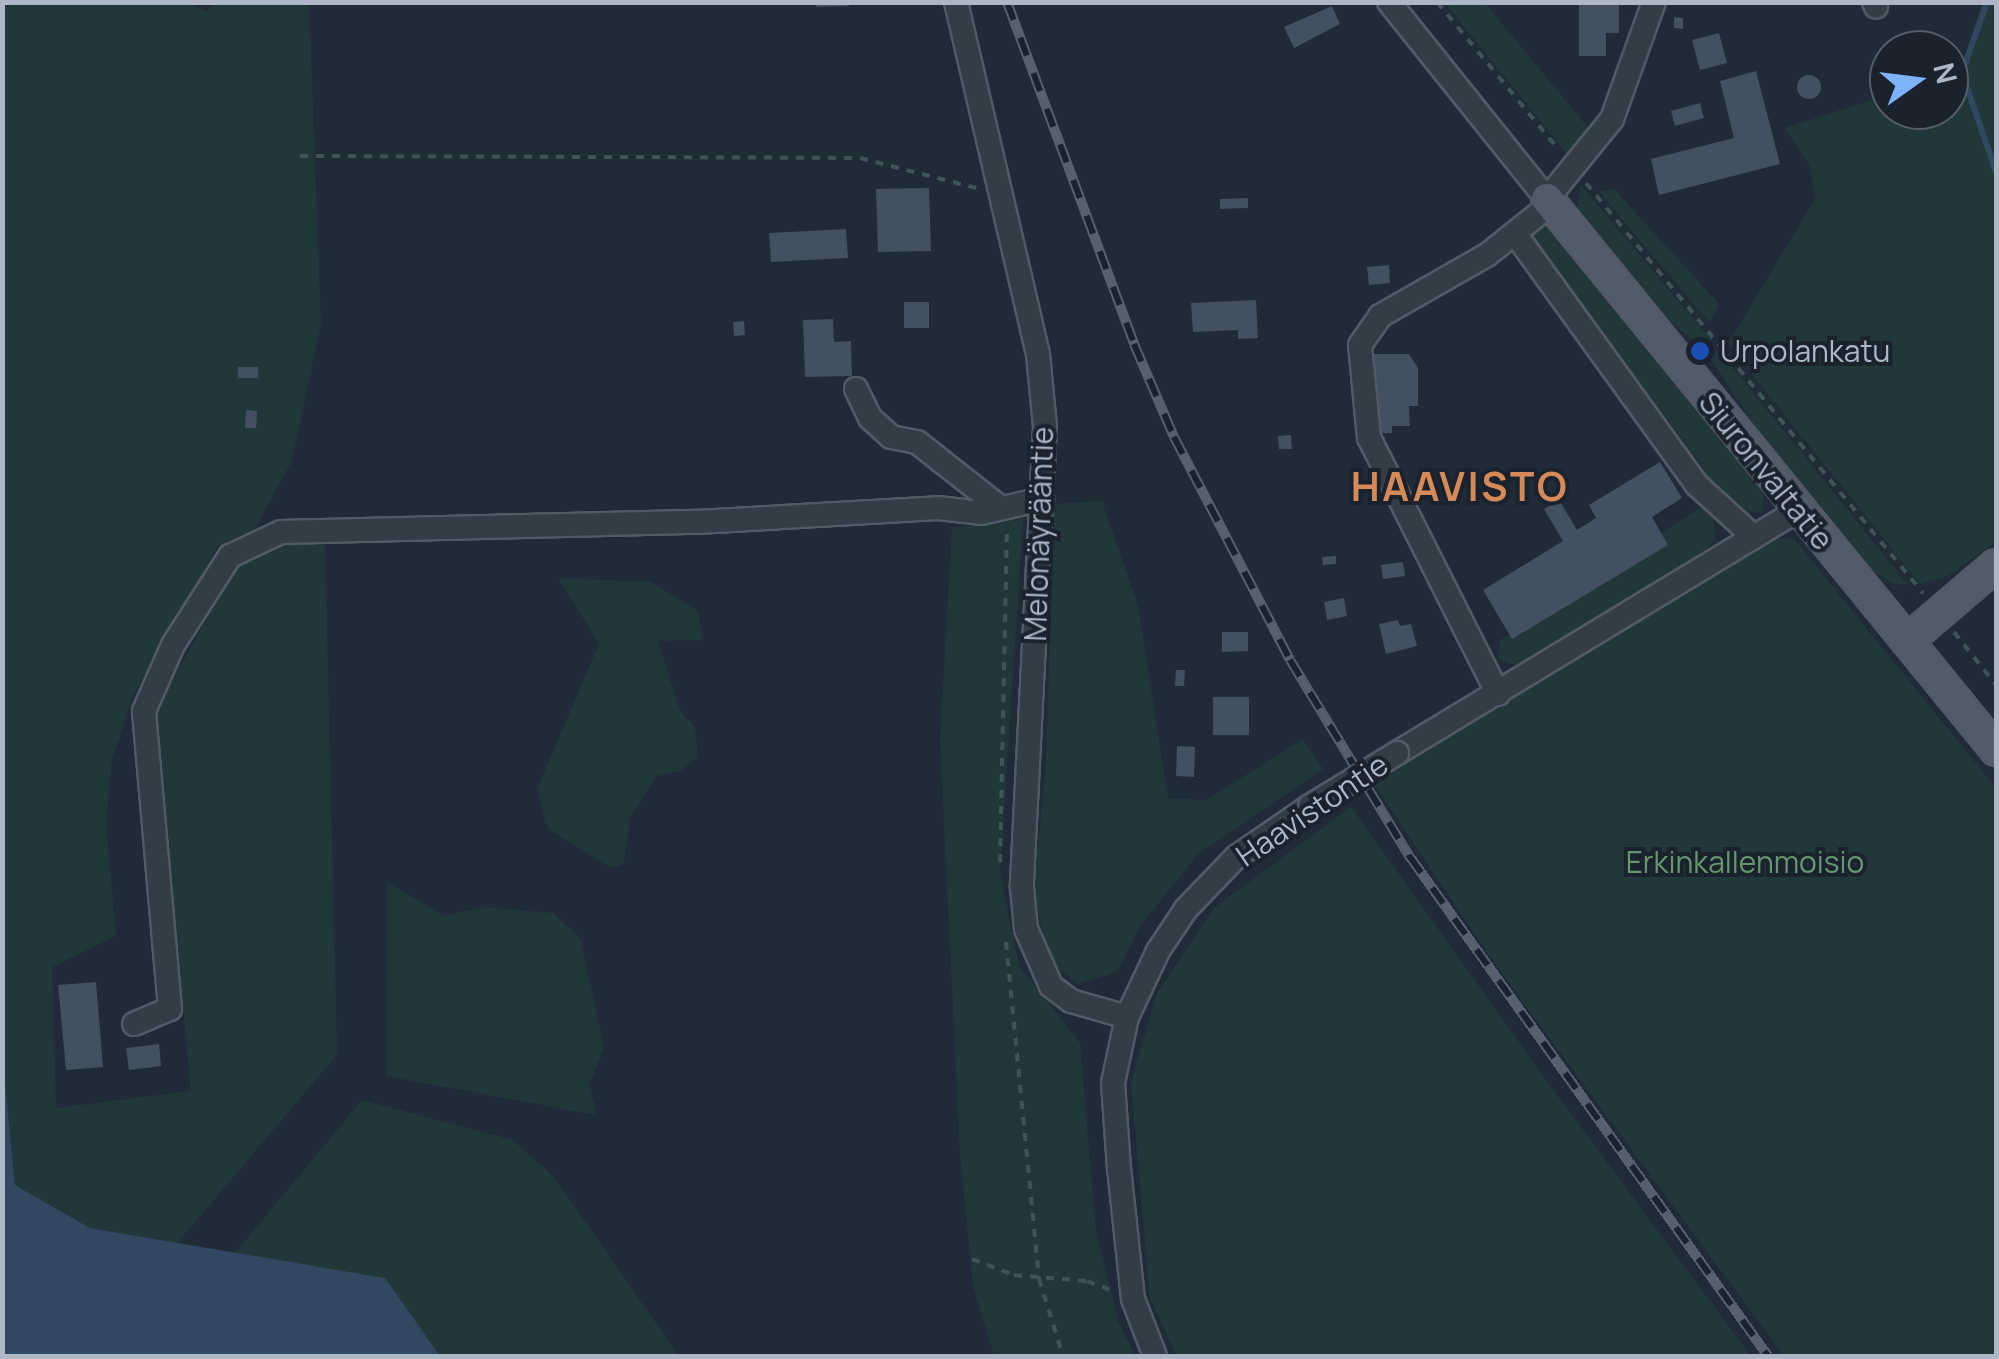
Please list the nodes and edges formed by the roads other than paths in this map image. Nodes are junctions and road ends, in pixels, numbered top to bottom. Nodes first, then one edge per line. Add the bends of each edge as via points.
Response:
1 (956, 2) edge
2 (1389, 2) edge
3 (1654, 2) edge
4 (1549, 201) junction
5 (1516, 235) junction
6 (856, 389) dead end
7 (1042, 499) junction
8 (1004, 507) junction
9 (1797, 511) junction
10 (1754, 537) junction
11 (1996, 565) edge
12 (1907, 641) junction
13 (1498, 694) junction
14 (1996, 750) edge
15 (1127, 1017) junction
16 (134, 1024) dead end
17 (1155, 1356) edge

1 - 7 street, Melonäyrääntie via 1038,354
2 - 4 street, Siuronvaltatie
3 - 4 street via 1612,120
4 - 5 street
4 - 9 main road, Siuronvaltatie
5 - 10 street via 1696,485
5 - 13 street via 1380,316 1360,345 1369,438
6 - 8 street via 870,418 891,437 917,442
7 - 8 street
7 - 15 street, Melonäyrääntie via 1022,887 1026,929 1051,986 1071,1001
8 - 16 street via 281,532 230,556 173,645 144,711 170,1009
9 - 10 street, Haavistontie
9 - 12 main road, Siuronvaltatie
10 - 13 street, Haavistontie
11 - 12 main road
12 - 14 main road, Siuronvaltatie
13 - 15 street, Haavistontie, bridge via 1236,857 1158,950
15 - 17 street, Haavistontie via 1113,1084 1132,1299

